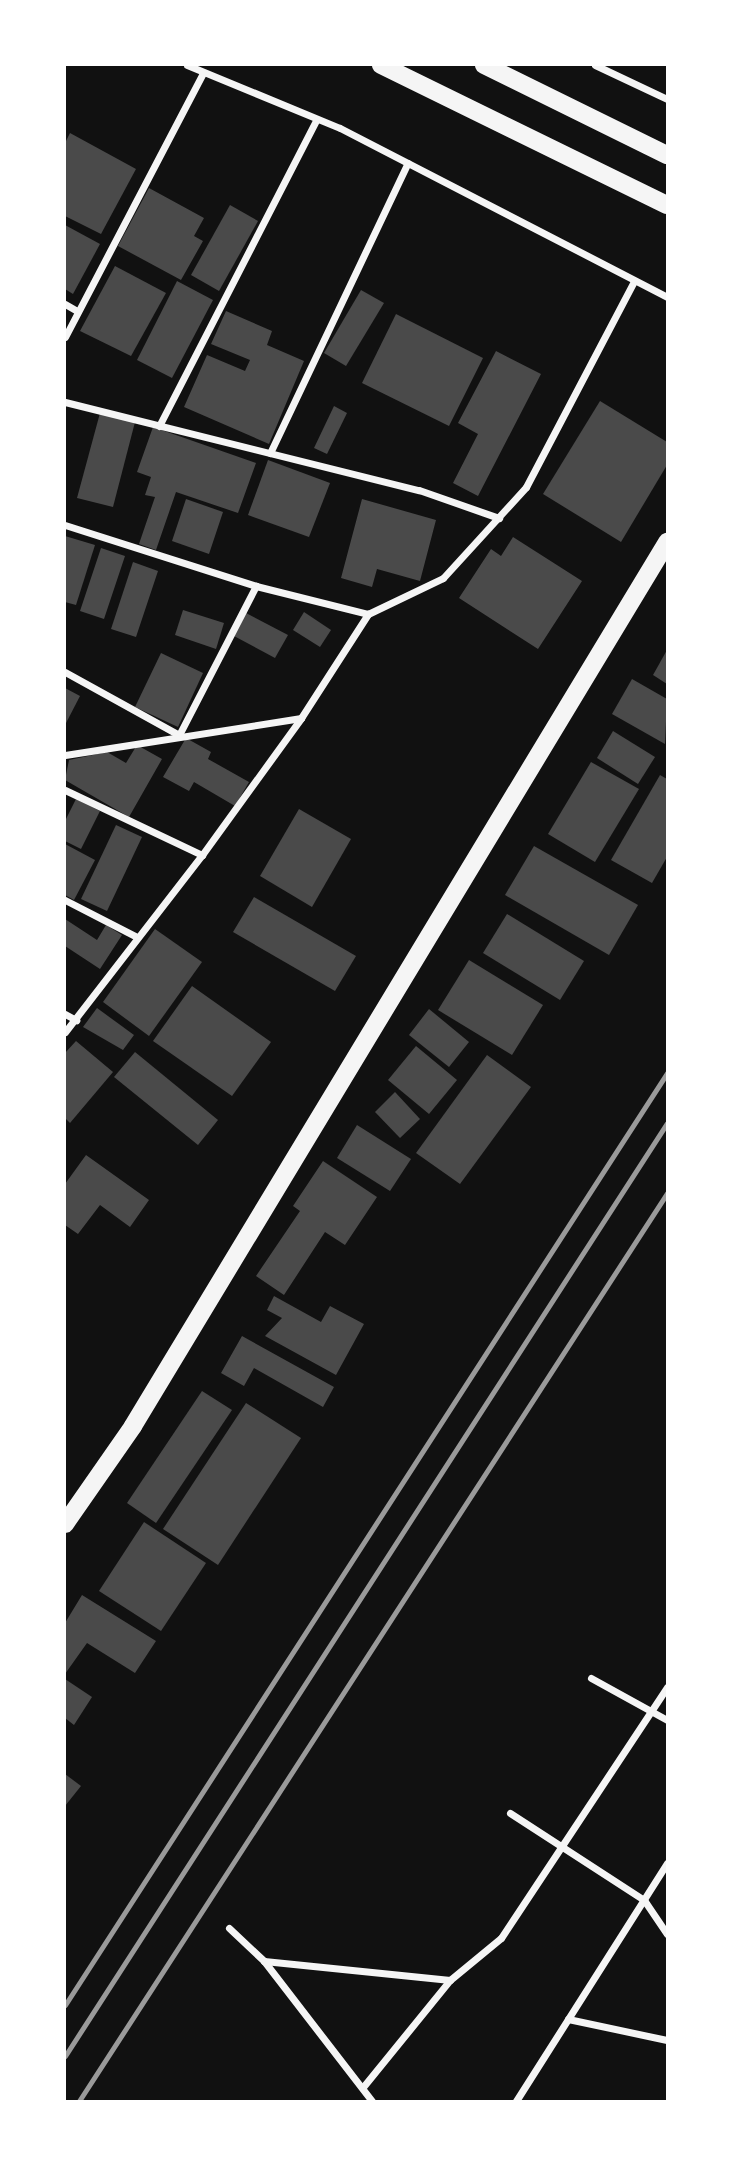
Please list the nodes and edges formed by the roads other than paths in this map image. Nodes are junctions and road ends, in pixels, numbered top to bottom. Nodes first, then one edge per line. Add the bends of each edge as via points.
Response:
1 (187, 65) edge
2 (381, 65) edge
3 (484, 65) edge
4 (595, 65) edge
5 (204, 73) junction
6 (667, 99) edge
7 (317, 119) junction
8 (667, 155) edge
9 (408, 163) junction
10 (667, 205) edge
11 (634, 281) junction
12 (667, 297) edge
13 (65, 304) edge
14 (77, 311) junction
15 (65, 337) edge
16 (65, 402) edge
17 (159, 426) junction
18 (270, 453) junction
19 (499, 518) junction
20 (65, 525) edge
21 (667, 542) edge
22 (257, 586) junction
23 (368, 614) junction
24 (65, 672) edge
25 (301, 718) junction
26 (179, 735) junction
27 (65, 755) edge
28 (65, 790) edge
29 (202, 855) junction
30 (65, 900) edge
31 (135, 936) junction
32 (65, 1014) edge
33 (76, 1020) junction
34 (65, 1032) edge
35 (65, 1524) edge
36 (591, 1678) dead end
37 (667, 1687) edge
38 (651, 1711) junction
39 (667, 1720) edge
40 (510, 1813) dead end
41 (563, 1844) junction
42 (667, 1863) edge
43 (644, 1900) junction
44 (229, 1928) dead end
45 (667, 1934) edge
46 (264, 1961) junction
47 (450, 1980) junction
48 (569, 2019) junction
49 (667, 2040) edge
50 (363, 2087) junction
51 (372, 2101) edge
52 (517, 2101) edge
53 (526, 2101) edge

1 - 5 street
2 - 10 main road
3 - 8 main road
4 - 6 street
5 - 7 street
5 - 14 street
7 - 9 street
7 - 17 street
9 - 11 street
9 - 18 street
11 - 12 street
11 - 19 street via 526,487
13 - 14 street
14 - 15 street
16 - 17 street
17 - 18 street
18 - 19 street via 419,490
19 - 23 street via 443,578
20 - 22 street
21 - 35 main road via 133,1426
22 - 23 street
22 - 26 street
23 - 25 street
24 - 26 street
25 - 26 street
25 - 29 street
26 - 27 street
28 - 29 street
29 - 31 street
30 - 31 street
31 - 33 street
32 - 33 street
33 - 34 street
36 - 38 street
37 - 38 street
38 - 39 street
38 - 41 street
40 - 41 street
41 - 43 street
41 - 47 street via 501,1938
42 - 43 street
43 - 45 street
43 - 48 street
44 - 46 street
46 - 47 street
46 - 50 street
47 - 50 street
48 - 49 street
48 - 52 street
50 - 51 street
52 - 53 street

